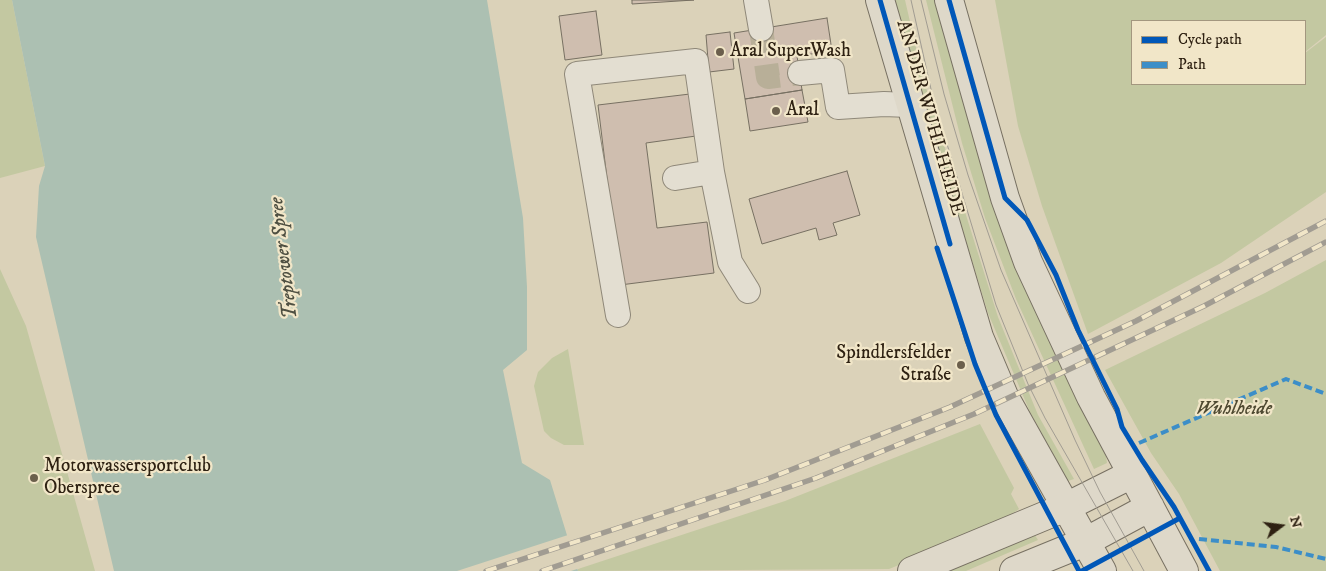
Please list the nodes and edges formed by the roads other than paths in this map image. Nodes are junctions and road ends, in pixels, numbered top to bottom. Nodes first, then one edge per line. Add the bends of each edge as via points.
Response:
1 (756, 0) edge
2 (880, 0) edge
3 (949, 0) edge
4 (761, 29) tunnel mouth
5 (800, 73) tunnel mouth
6 (909, 105) junction
7 (712, 172) junction
8 (675, 178) dead end
9 (748, 291) dead end
10 (618, 315) dead end
11 (1132, 474) junction
12 (1066, 507) junction
13 (1150, 507) junction
14 (1085, 542) junction
15 (912, 571) edge
16 (1014, 571) edge
17 (1102, 571) edge
18 (1184, 571) edge

1 - 4 lane
2 - 6 main road, AN DER WUHLHEIDE
3 - 11 main road via 1005,198 1028,262 1091,397
5 - 6 lane via 832,70 838,108
6 - 12 main road, AN DER WUHLHEIDE via 979,337 1004,396
7 - 8 lane
7 - 9 lane via 730,262
7 - 10 lane via 696,61 577,74
11 - 12 main road
11 - 13 main road
12 - 14 main road, AN DER WUHLHEIDE
12 - 15 main road
13 - 14 main road
13 - 18 main road
14 - 16 main road
14 - 17 main road, AN DER WUHLHEIDE

